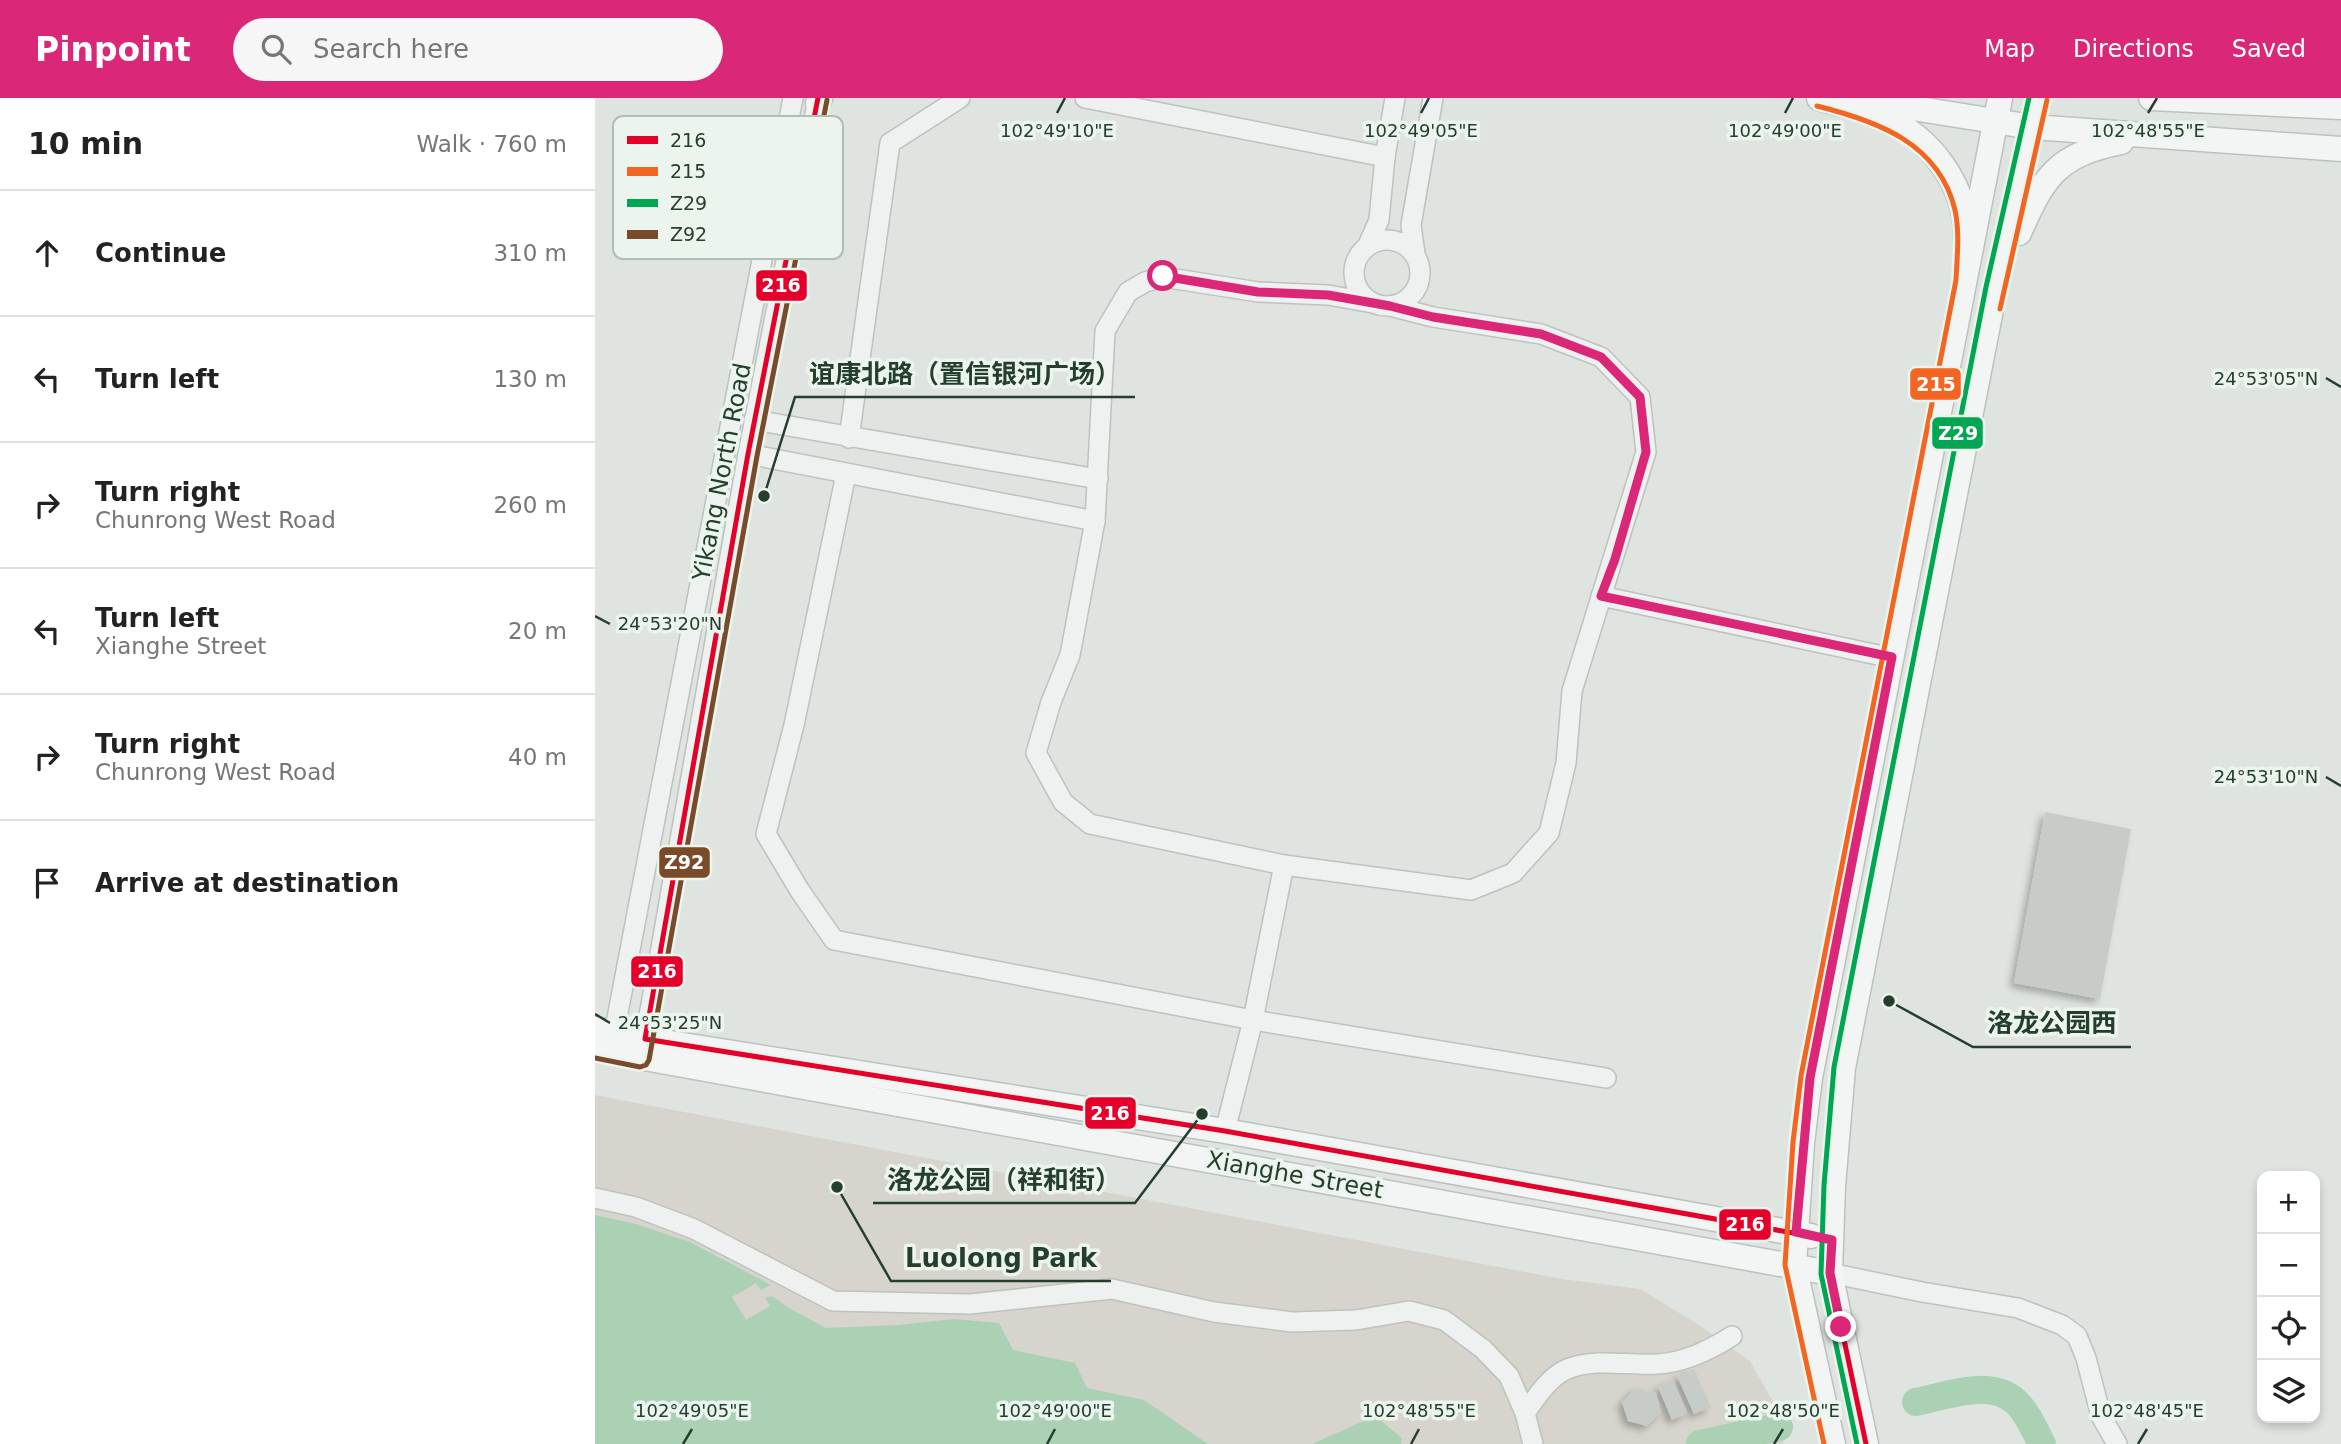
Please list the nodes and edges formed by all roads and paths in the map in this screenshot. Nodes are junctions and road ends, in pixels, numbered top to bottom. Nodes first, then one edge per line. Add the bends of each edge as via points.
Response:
1 (960, 98) edge
2 (1085, 98) edge
3 (1395, 98) edge
4 (1433, 98) edge
5 (1819, 98) edge
6 (1850, 98) edge
7 (2000, 98) edge
8 (2038, 98) edge
9 (2151, 98) edge
10 (2184, 99) edge
11 (2341, 107) edge
12 (1995, 123) junction
13 (2032, 127) junction
14 (2146, 136) junction
15 (2341, 149) edge
16 (1385, 158) junction
17 (1368, 245) junction
18 (1415, 254) junction
19 (777, 259) edge
20 (783, 259) edge
21 (1354, 275) junction
22 (1965, 281) junction
23 (1418, 287) junction
24 (1995, 289) junction
25 (1328, 295) junction
26 (1382, 304) junction
27 (1433, 317) junction
28 (754, 421) junction
29 (849, 438) junction
30 (748, 454) junction
31 (846, 474) junction
32 (1098, 479) junction
33 (1095, 521) junction
34 (1601, 596) junction
35 (1892, 657) junction
36 (1284, 865) junction
37 (1253, 1020) junction
38 (604, 1041) edge
39 (643, 1049) junction
40 (1606, 1078) dead end
41 (1225, 1130) junction
42 (595, 1198) edge
43 (1796, 1232) junction
44 (1832, 1240) junction
45 (1794, 1265) junction
46 (1830, 1273) junction
47 (1732, 1336) dead end
48 (1525, 1413) junction
49 (1533, 1444) edge
50 (1833, 1444) edge
51 (1866, 1444) edge
52 (2117, 1444) edge

1 - 29 street via 890,143
2 - 16 street
3 - 16 street
4 - 18 street via 1411,225
5 - 22 main road via 1882,116 1933,153 1951,176 1963,209
6 - 12 main road
7 - 12 main road
8 - 13 main road
9 - 10 main road
10 - 11 main road
12 - 13 main road
12 - 22 main road
13 - 14 main road
13 - 24 main road
14 - 15 main road
14 - 24 main road via 2082,152 2052,174 2036,196
16 - 17 street via 1379,220
17 - 18 street via 1394,240
17 - 21 street via 1357,258
18 - 23 street via 1421,270
19 - 38 street, Yikang North Road
20 - 28 street, Yikang North Road
21 - 25 street
21 - 26 street via 1360,292
22 - 35 main road
23 - 26 street via 1407,300
23 - 27 street via 1422,304
24 - 44 main road via 1843,1068
25 - 26 street
25 - 32 street via 1258,292 1163,276 1128,292 1105,331
26 - 27 street
27 - 34 street via 1553,338 1601,357 1640,397 1646,452
28 - 29 street
28 - 30 street, Yikang North Road
29 - 32 street
30 - 31 street
30 - 39 street, Yikang North Road
31 - 33 street
31 - 37 street via 794,725 765,834 834,940
32 - 33 street
33 - 36 street via 1070,655 1036,753 1063,802 1090,824
34 - 35 street
34 - 36 street via 1573,691 1566,763 1549,833 1513,873 1471,890
35 - 43 main road via 1810,1078
36 - 37 street
37 - 40 street
37 - 41 street
38 - 39 main road, Xianghe Street
39 - 41 main road, Xianghe Street
39 - 45 main road, Xianghe Street
41 - 43 main road, Xianghe Street
42 - 48 street via 636,1207 694,1229 833,1301 970,1304 1112,1289 1214,1312 1292,1322 1356,1320 1409,1311 1444,1320 1483,1349 1509,1376
43 - 44 main road, Xianghe Street
43 - 45 main road
44 - 46 main road
45 - 46 main road, Xianghe Street
45 - 50 main road
46 - 51 main road
46 - 52 street via 2018,1308 2062,1325 2077,1336 2101,1416
47 - 48 street via 1691,1357 1659,1364 1599,1362 1570,1368 1554,1377
48 - 49 street

